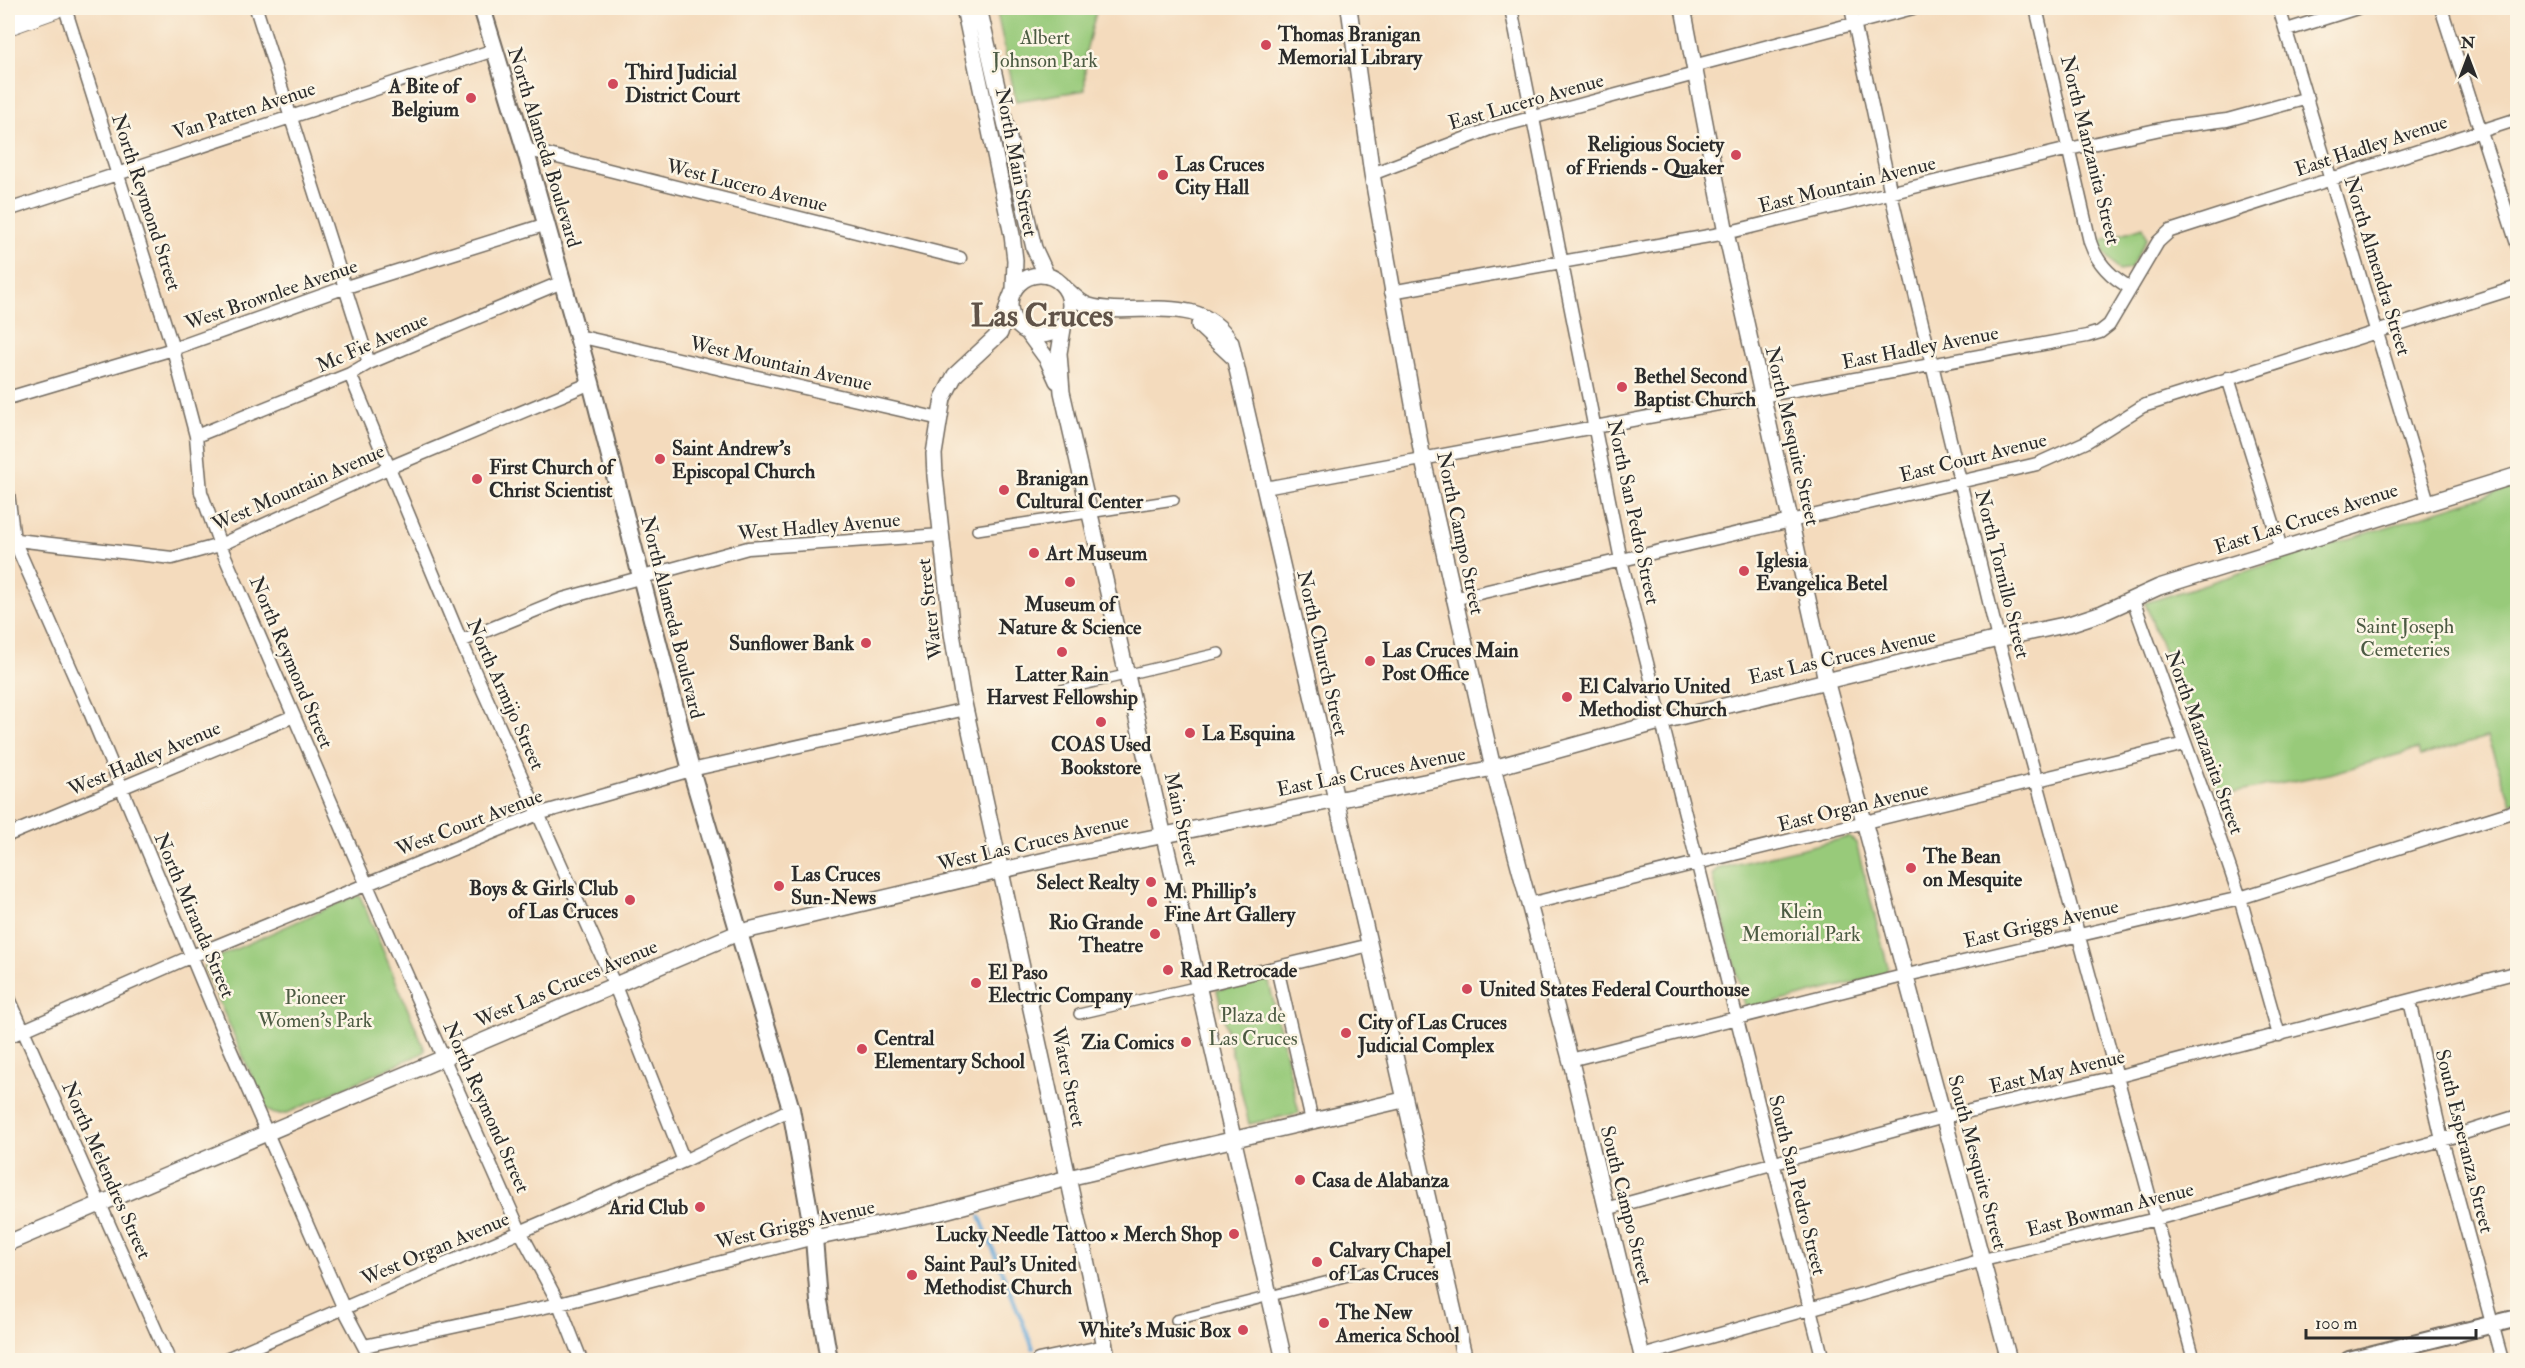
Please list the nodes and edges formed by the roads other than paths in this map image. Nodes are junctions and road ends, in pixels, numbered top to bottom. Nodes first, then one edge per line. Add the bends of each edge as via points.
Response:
1 (55, 8) edge
2 (65, 8) edge
3 (256, 8) edge
4 (482, 8) edge
5 (964, 8) edge
6 (979, 8) edge
7 (1349, 8) edge
8 (1511, 8) edge
9 (1683, 8) edge
10 (1851, 8) edge
11 (1913, 8) edge
12 (2036, 8) edge
13 (2279, 8) edge
14 (2357, 8) edge
15 (2441, 8) edge
16 (1854, 22) junction
17 (8, 25) edge
18 (2287, 30) junction
19 (494, 50) junction
20 (1694, 70) junction
21 (2308, 98) junction
22 (290, 115) junction
23 (1532, 116) junction
24 (2517, 119) edge
25 (2480, 131) junction
26 (525, 149) junction
27 (2069, 149) junction
28 (116, 173) junction
29 (1372, 174) junction
30 (2331, 179) junction
31 (1891, 194) junction
32 (8, 210) edge
33 (547, 224) junction
34 (1726, 233) junction
35 (2517, 247) edge
36 (960, 258) dead end
37 (1563, 262) junction
38 (1047, 276) junction
39 (562, 282) junction
40 (346, 287) junction
41 (2517, 287) edge
42 (2131, 288) junction
43 (1067, 290) junction
44 (1391, 292) junction
45 (1012, 294) junction
46 (1065, 321) junction
47 (2378, 330) junction
48 (1025, 331) junction
49 (578, 336) junction
50 (173, 349) junction
51 (1232, 356) junction
52 (369, 363) junction
53 (1932, 364) junction
54 (350, 374) junction
55 (2228, 378) junction
56 (591, 383) junction
57 (1062, 392) junction
58 (1763, 397) junction
59 (8, 398) edge
60 (940, 419) junction
61 (1597, 428) junction
62 (196, 436) junction
63 (1423, 459) junction
64 (388, 468) junction
65 (2517, 475) edge
66 (1960, 481) junction
67 (1265, 488) junction
68 (8, 493) edge
69 (1174, 500) dead end
70 (2428, 502) junction
71 (1090, 515) junction
72 (1791, 523) junction
73 (977, 530) dead end
74 (942, 535) junction
75 (11, 540) edge
76 (220, 545) junction
77 (2281, 548) junction
78 (1621, 560) junction
79 (641, 578) junction
80 (1454, 599) junction
81 (2133, 600) junction
82 (1998, 639) junction
83 (461, 641) junction
84 (1219, 653) dead end
85 (1127, 674) junction
86 (1826, 680) junction
87 (1061, 690) dead end
88 (966, 710) junction
89 (294, 716) junction
90 (1663, 721) junction
91 (2185, 744) junction
92 (1493, 768) junction
93 (690, 770) junction
94 (2036, 781) junction
95 (121, 789) junction
96 (1336, 799) junction
97 (2517, 810) edge
98 (538, 814) junction
99 (1864, 824) junction
100 (8, 834) edge
101 (1164, 835) junction
102 (1697, 863) junction
103 (1002, 870) junction
104 (366, 883) junction
105 (2240, 898) junction
106 (1529, 904) junction
107 (740, 932) junction
108 (2077, 937) junction
109 (1370, 945) junction
110 (192, 956) junction
111 (1277, 968) junction
112 (2517, 972) edge
113 (1907, 975) junction
114 (615, 986) junction
115 (1199, 986) junction
116 (8, 996) edge
117 (2410, 1001) junction
118 (1079, 1014) dead end
119 (1737, 1019) junction
120 (22, 1031) junction
121 (2279, 1035) junction
122 (8, 1037) edge
123 (443, 1057) junction
124 (1570, 1060) junction
125 (2115, 1077) junction
126 (1403, 1100) junction
127 (791, 1109) junction
128 (2517, 1116) edge
129 (1944, 1117) junction
130 (1312, 1121) junction
131 (268, 1134) junction
132 (1234, 1140) junction
133 (2442, 1140) junction
134 (684, 1161) junction
135 (1772, 1164) junction
136 (1068, 1178) junction
137 (102, 1205) junction
138 (1606, 1209) junction
139 (2156, 1219) junction
140 (521, 1233) junction
141 (814, 1238) junction
142 (8, 1243) edge
143 (1983, 1260) junction
144 (1364, 1272) dead end
145 (1270, 1295) junction
146 (559, 1304) junction
147 (344, 1309) junction
148 (1809, 1310) junction
149 (2517, 1318) edge
150 (1176, 1320) dead end
151 (2493, 1324) junction
152 (364, 1346) junction
153 (1106, 1353) edge
154 (1643, 1358) edge
155 (169, 1360) edge
156 (224, 1360) edge
157 (371, 1360) edge
158 (581, 1360) edge
159 (829, 1360) edge
160 (1038, 1360) edge
161 (1284, 1360) edge
162 (1465, 1360) edge
163 (1823, 1360) edge
164 (2009, 1360) edge
165 (2194, 1360) edge
166 (2349, 1360) edge
167 (2502, 1360) edge

1 - 17 main road
2 - 28 street, North Reymond Street
3 - 22 street
4 - 19 main road, North Alameda Boulevard
5 - 45 street, North Main Street via 1012,235
6 - 38 street, North Main Street via 1034,248
7 - 29 street, North Campo Street
8 - 23 street, North San Pedro Street
9 - 20 street, North Mesquite Street
10 - 16 street, North Tornillo Street
11 - 16 street, East Lucero Avenue
12 - 27 street, North Manzanita Street
13 - 18 street, North Almendra Street
14 - 18 street
15 - 25 street
16 - 20 street, East Lucero Avenue
16 - 31 street, North Tornillo Street
18 - 21 street, North Almendra Street
19 - 22 street, Van Patten Avenue
19 - 26 main road, North Alameda Boulevard
20 - 23 street, East Lucero Avenue
20 - 34 street, North Mesquite Street
21 - 27 street, East Mountain Avenue via 2227,120 2170,127
21 - 30 street, North Almendra Street
22 - 28 street, Van Patten Avenue
22 - 40 street
23 - 29 street, East Lucero Avenue
23 - 37 street, North San Pedro Street
24 - 25 street, East Hadley Avenue
25 - 30 street, East Hadley Avenue
25 - 35 street
26 - 33 main road, North Alameda Boulevard
26 - 36 street, West Lucero Avenue
27 - 31 street, East Mountain Avenue
27 - 42 street, North Manzanita Street via 2095,254 2121,283
28 - 32 street, Van Patten Avenue
28 - 50 street, North Reymond Street
29 - 44 street, North Campo Street
30 - 42 street, East Hadley Avenue via 2170,231 2158,242
30 - 47 street, North Almendra Street
31 - 34 street, East Mountain Avenue
31 - 53 street, North Tornillo Street
33 - 39 main road, North Alameda Boulevard
33 - 40 street, West Brownlee Avenue
34 - 37 street, East Mountain Avenue
34 - 58 street, North Mesquite Street
37 - 44 street, East Mountain Avenue
37 - 61 street, North San Pedro Street
38 - 43 street
38 - 45 street via 1028,277
39 - 49 main road, North Alameda Boulevard
39 - 52 street, Mc Fie Avenue
40 - 50 street, West Brownlee Avenue
40 - 52 street
41 - 47 street, East Court Avenue
42 - 53 street, East Hadley Avenue via 2109,325 2100,332
43 - 46 street via 1070,304
43 - 51 street, North Church Street via 1089,306 1154,308 1191,313 1209,320 1226,334
44 - 63 street, North Campo Street
45 - 48 street via 1012,317
45 - 60 street, Water Street via 1000,333 964,365 948,387
46 - 48 street via 1051,333
46 - 51 street via 1102,314 1172,316 1202,326
46 - 57 street, Main Street via 1059,353
47 - 55 street, East Court Avenue
47 - 70 street, North Almendra Street
48 - 57 street, Main Street via 1047,359
48 - 60 street, Water Street via 1005,339 972,367 953,392
49 - 56 main road, North Alameda Boulevard
49 - 60 street, West Mountain Avenue
50 - 59 street, West Brownlee Avenue
50 - 62 street, North Reymond Street
51 - 67 street, North Church Street
52 - 54 street, Mc Fie Avenue
53 - 58 street, East Hadley Avenue
53 - 66 street, North Tornillo Street
54 - 62 street, Mc Fie Avenue
54 - 64 street, North Armijo Street
55 - 66 street, East Court Avenue via 2143,406 2061,456
55 - 77 street
56 - 64 street, West Mountain Avenue
56 - 79 main road, North Alameda Boulevard
57 - 71 street, Main Street
58 - 61 street, East Hadley Avenue
58 - 72 street, North Mesquite Street
60 - 74 street, Water Street via 934,454
61 - 63 street, East Hadley Avenue
61 - 78 street, North San Pedro Street
62 - 76 street, North Reymond Street via 201,492
63 - 67 street, East Hadley Avenue
63 - 80 street, North Campo Street
64 - 76 street, West Mountain Avenue
64 - 83 street, North Armijo Street
65 - 70 street, East Las Cruces Avenue
66 - 72 street, East Court Avenue
66 - 82 street, North Tornillo Street
67 - 96 street, North Church Street
68 - 75 street, North Miranda Street
69 - 71 street
70 - 77 street, East Las Cruces Avenue
71 - 73 street
71 - 85 street, Main Street
72 - 78 street, East Court Avenue
72 - 86 street, North Mesquite Street
74 - 79 street, West Hadley Avenue via 748,548
74 - 88 street, Water Street via 952,633
75 - 76 street, West Mountain Avenue via 172,558
75 - 95 street, North Miranda Street
76 - 89 street, North Reymond Street
77 - 81 street, East Las Cruces Avenue via 2159,587
78 - 80 street, East Court Avenue
78 - 90 street, North San Pedro Street
79 - 83 street, West Hadley Avenue via 563,599
79 - 93 main road, North Alameda Boulevard
80 - 92 street, North Campo Street
81 - 82 street, East Las Cruces Avenue via 2069,624
81 - 91 street, North Manzanita Street
82 - 86 street, East Las Cruces Avenue
82 - 94 street, North Tornillo Street
83 - 98 street, North Armijo Street
84 - 85 street
85 - 87 street
85 - 101 street, Main Street
86 - 90 street, East Las Cruces Avenue
86 - 99 street, North Mesquite Street
88 - 93 street, West Court Avenue
88 - 103 street, Water Street
89 - 95 street, West Hadley Avenue
89 - 104 street, North Reymond Street
90 - 92 street, East Las Cruces Avenue
90 - 102 street, North San Pedro Street
91 - 94 street, East Organ Avenue
91 - 105 street, North Manzanita Street
92 - 96 street, East Las Cruces Avenue
92 - 106 street, North Campo Street
93 - 98 street, West Court Avenue
93 - 107 main road, North Alameda Boulevard
94 - 99 street, East Organ Avenue
94 - 108 street, North Tornillo Street
95 - 100 street, West Hadley Avenue
95 - 110 street, North Miranda Street
96 - 101 street, East Las Cruces Avenue
96 - 109 street, North Church Street
97 - 105 street, East Griggs Avenue
98 - 104 street, West Court Avenue
98 - 114 street, North Armijo Street
99 - 102 street, East Organ Avenue
99 - 113 street, North Mesquite Street
101 - 103 street, West Las Cruces Avenue
101 - 115 street, Main Street
102 - 106 street, East Organ Avenue
102 - 119 street, North San Pedro Street
103 - 107 street, West Las Cruces Avenue
103 - 136 street, Water Street
104 - 110 street, West Court Avenue
104 - 123 street, North Reymond Street
105 - 108 street, East Griggs Avenue
105 - 121 street, North Manzanita Street
106 - 124 street, North Campo Street
107 - 114 street, West Las Cruces Avenue
107 - 127 main road, North Alameda Boulevard
108 - 113 street, East Griggs Avenue
108 - 125 street, North Tornillo Street
109 - 111 street
109 - 126 street, North Church Street
110 - 120 street, West Court Avenue
110 - 131 street, North Miranda Street
111 - 115 street
111 - 130 street
112 - 117 street, East May Avenue
113 - 119 street, East Griggs Avenue
113 - 129 street, South Mesquite Street
114 - 123 street, West Las Cruces Avenue
114 - 134 street, North Armijo Street
115 - 118 street
115 - 132 street, Main Street
116 - 120 street, North Melendres Street
117 - 121 street, East May Avenue
117 - 133 street, South Esperanza Street
119 - 124 street, East Griggs Avenue
119 - 135 street, South San Pedro Street
120 - 122 street, West Court Avenue
120 - 137 street, North Melendres Street
121 - 125 street, East May Avenue
123 - 131 street, West Las Cruces Avenue
123 - 140 street, North Reymond Street
124 - 138 street, South Campo Street
125 - 129 street, East May Avenue
125 - 139 street, North Tornillo Street
126 - 130 street
126 - 162 street, North Church Street
127 - 134 street, West Organ Avenue
127 - 141 main road, North Alameda Boulevard
128 - 133 street, East Bowman Avenue
129 - 135 street, East May Avenue
129 - 143 street, South Mesquite Street
130 - 132 street
131 - 137 street, West Las Cruces Avenue
131 - 147 street, North Miranda Street
132 - 136 street, West Griggs Avenue
132 - 145 street, Main Street
133 - 139 street, East Bowman Avenue
133 - 151 street, South Esperanza Street
134 - 140 street, West Organ Avenue
135 - 138 street, East May Avenue
135 - 148 street, South San Pedro Street
136 - 141 street, West Griggs Avenue via 937,1213
136 - 153 street, Water Street
137 - 142 street, West Las Cruces Avenue
137 - 155 street, North Melendres Street
138 - 154 street, South Campo Street
139 - 143 street, East Bowman Avenue
139 - 165 street, North Tornillo Street
140 - 146 street, North Reymond Street
140 - 147 street, West Organ Avenue
141 - 146 street, West Griggs Avenue
141 - 159 main road, North Alameda Boulevard
143 - 148 street, East Bowman Avenue
143 - 164 street, South Mesquite Street
144 - 145 street
145 - 150 street
145 - 161 street, Main Street
146 - 152 street, West Griggs Avenue
146 - 158 street, North Reymond Street
147 - 152 street, North Miranda Street
147 - 156 street, West Organ Avenue
148 - 154 street, East Bowman Avenue
148 - 163 street, South San Pedro Street
149 - 151 main road
151 - 166 main road
151 - 167 street, South Esperanza Street
152 - 157 street, North Miranda Street
153 - 160 street

